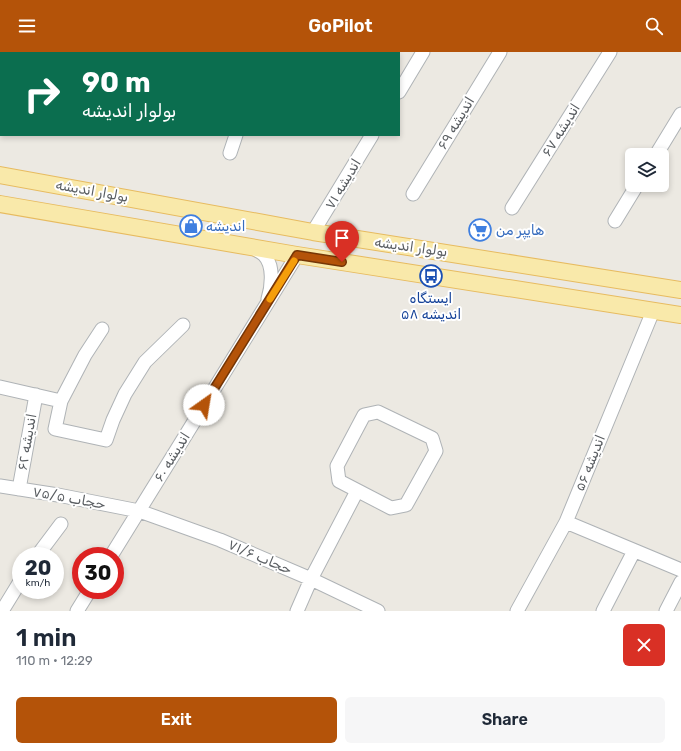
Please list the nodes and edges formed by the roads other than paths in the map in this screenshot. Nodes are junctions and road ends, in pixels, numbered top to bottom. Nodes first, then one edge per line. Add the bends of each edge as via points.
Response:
1 (423, 52) edge
2 (500, 52) edge
3 (610, 52) edge
4 (400, 90) edge
5 (681, 114) edge
6 (236, 136) edge
7 (371, 136) edge
8 (660, 148) edge
9 (230, 153) dead end
10 (0, 175) edge
11 (633, 192) edge
12 (413, 194) dead end
13 (0, 204) edge
14 (512, 208) dead end
15 (615, 221) dead end
16 (313, 232) junction
17 (251, 247) junction
18 (297, 255) junction
19 (681, 290) edge
20 (266, 305) junction
21 (653, 311) junction
22 (681, 315) edge
23 (183, 325) dead end
24 (102, 329) dead end
25 (0, 387) edge
26 (36, 395) junction
27 (60, 401) junction
28 (0, 486) edge
29 (19, 489) junction
30 (357, 491) junction
31 (139, 511) junction
32 (566, 522) junction
33 (61, 524) dead end
34 (44, 547) edge
35 (117, 547) edge
36 (634, 551) junction
37 (681, 570) edge
38 (311, 579) junction
39 (681, 582) edge
40 (12, 595) edge
41 (84, 599) edge
42 (2, 611) edge
43 (77, 611) edge
44 (296, 611) edge
45 (378, 611) edge
46 (517, 611) edge
47 (603, 611) edge
48 (666, 611) edge

1 - 4 street
2 - 12 street, اندیشه ۶۹
3 - 14 street, اندیشه ۶۷
5 - 8 street
6 - 9 street
7 - 16 street, اندیشه ۷۱
10 - 16 main road, بولوار اندیشه
11 - 15 street
13 - 17 main road, بولوار اندیشه
16 - 19 main road, بولوار اندیشه
17 - 18 main road, بولوار اندیشه
17 - 20 street via 264,255 270,264 270,293
18 - 20 street, اندیشه ۶۰
18 - 21 main road, بولوار اندیشه
20 - 31 street, اندیشه ۶۰
21 - 22 main road, بولوار اندیشه
21 - 32 street, اندیشه ۵۶
23 - 27 street via 145,362 125,394 106,440 55,429
24 - 27 street
25 - 26 street
26 - 27 street
26 - 29 street, اندیشه ۶۲
28 - 29 street, حجاب ۷۵/۵
29 - 31 street, حجاب ۷۵/۵
30 - 30 street via 391,508 406,504 436,451 432,438 378,412 364,415 337,466 338,481
30 - 38 street
31 - 35 street, اندیشه ۶۰
31 - 38 street, حجاب ۷۱/۶ via 220,540
32 - 36 street
32 - 46 street, اندیشه ۵۶
33 - 34 street
36 - 37 street
36 - 47 street
38 - 44 street
38 - 45 street, حجاب ۷۱/۶
39 - 48 street
40 - 42 street
41 - 43 street

